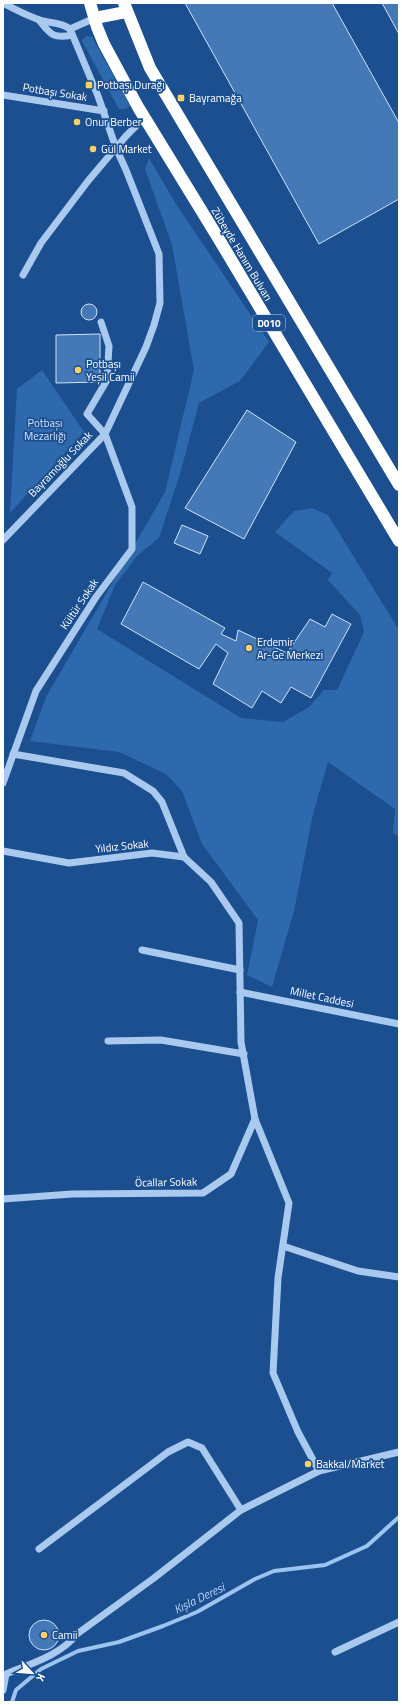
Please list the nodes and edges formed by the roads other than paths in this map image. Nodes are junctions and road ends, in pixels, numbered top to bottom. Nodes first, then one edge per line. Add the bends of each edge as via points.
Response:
1 (90, 3) edge
2 (3, 4) edge
3 (125, 8) edge
4 (94, 18) junction
5 (39, 20) junction
6 (71, 32) junction
7 (3, 95) edge
8 (104, 111) junction
9 (144, 118) junction
10 (116, 148) junction
11 (23, 274) dead end
12 (101, 322) dead end
13 (105, 434) junction
14 (399, 485) edge
15 (3, 540) edge
16 (399, 541) edge
17 (13, 754) junction
18 (3, 783) edge
19 (3, 851) edge
20 (184, 857) junction
21 (142, 950) dead end
22 (240, 970) junction
23 (240, 992) junction
24 (399, 1024) edge
25 (108, 1040) dead end
26 (244, 1054) junction
27 (255, 1119) junction
28 (3, 1199) edge
29 (283, 1246) junction
30 (399, 1277) edge
31 (399, 1452) edge
32 (320, 1471) junction
33 (241, 1510) junction
34 (39, 1549) dead end
35 (399, 1622) edge
36 (335, 1652) dead end
37 (5, 1671) edge
38 (3, 1690) edge

1 - 4 highway, Zübeyde Hanım Bulvarı / D010
2 - 5 street
3 - 4 highway, Zübeyde Hanım Bulvarı
3 - 14 highway, Zübeyde Hanım Bulvarı / D010 via 150,68
4 - 6 street
4 - 9 highway, Zübeyde Hanım Bulvarı / D010 via 104,44
5 - 6 street via 66,26
5 - 6 street via 51,34 60,38
6 - 8 street, Bayramoğlu Sokak
7 - 8 street, Potbaşı Sokak
8 - 10 street, Bayramoğlu Sokak
9 - 10 street
9 - 16 highway, Zübeyde Hanım Bulvarı / D010 via 218,236
10 - 11 street via 41,243
10 - 13 street, Bayramoğlu Sokak via 159,254 160,303 146,347
12 - 13 street via 109,346 107,380 87,414
13 - 15 street, Bayramoğlu Sokak
13 - 17 street, Kültür Sokak via 132,507 132,548 96,597 36,691
17 - 18 street, Kültür Sokak
17 - 20 street via 124,773 153,791 162,802
19 - 20 street, Yıldız Sokak via 69,863 152,854
20 - 22 street via 211,882 239,923
21 - 22 street
22 - 23 street
23 - 24 street, Millet Caddesi
23 - 26 street via 241,1042
25 - 26 street via 161,1040
26 - 27 street
27 - 28 street, Öcallar Sokak via 231,1174 203,1193 72,1194
27 - 29 street via 289,1203
29 - 30 street via 358,1271
29 - 32 street via 278,1278 273,1372 298,1432
31 - 32 street
32 - 33 street
33 - 34 street via 202,1448 188,1442 168,1452
33 - 37 street via 58,1651
35 - 36 street
37 - 38 street

